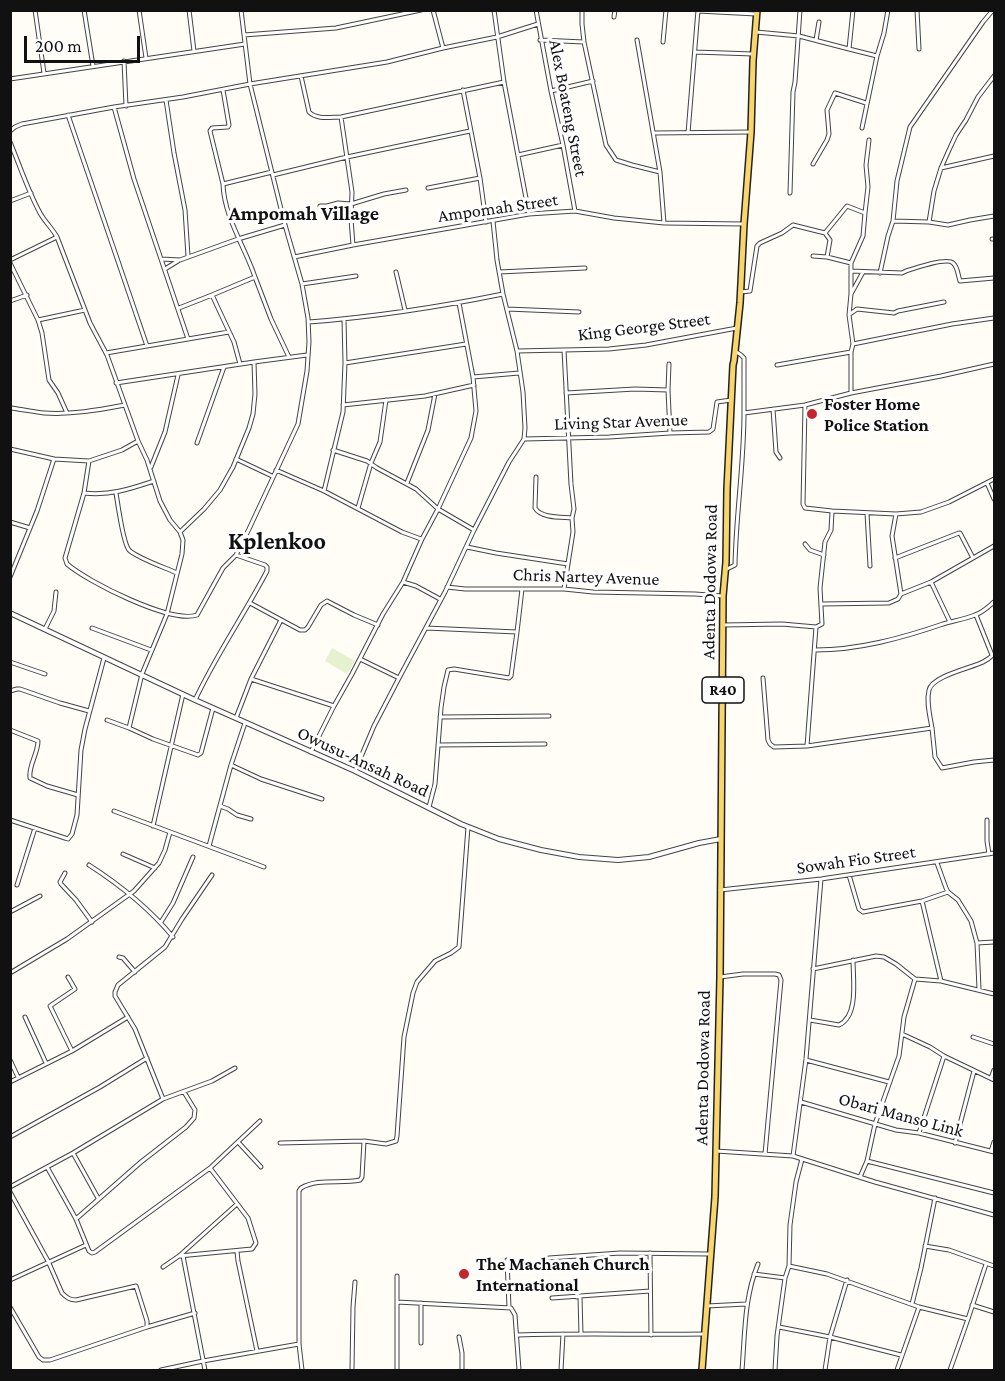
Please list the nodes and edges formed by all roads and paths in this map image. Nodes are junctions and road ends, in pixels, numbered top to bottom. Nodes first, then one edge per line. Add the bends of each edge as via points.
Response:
1 (35, 10) edge
2 (84, 10) edge
3 (139, 10) edge
4 (189, 10) edge
5 (241, 10) edge
6 (421, 10) edge
7 (495, 10) edge
8 (536, 10) edge
9 (582, 10) edge
10 (615, 10) edge
11 (666, 10) edge
12 (800, 10) edge
13 (853, 10) edge
14 (888, 10) edge
15 (917, 10) edge
16 (993, 10) edge
17 (434, 11) edge
18 (698, 11) edge
19 (757, 12) edge
20 (614, 17) dead end
21 (819, 22) dead end
22 (538, 24) junction
23 (756, 32) junction
24 (244, 34) junction
25 (799, 36) junction
26 (497, 37) junction
27 (540, 40) junction
28 (637, 40) dead end
29 (816, 40) junction
30 (584, 42) junction
31 (663, 42) dead end
32 (245, 44) junction
33 (443, 48) junction
34 (849, 49) junction
35 (919, 49) dead end
36 (194, 51) junction
37 (695, 52) junction
38 (754, 54) junction
39 (877, 56) junction
40 (146, 58) junction
41 (124, 61) junction
42 (93, 66) junction
43 (44, 74) junction
44 (301, 76) junction
45 (994, 76) edge
46 (10, 79) edge
47 (593, 81) junction
48 (504, 82) junction
49 (250, 84) junction
50 (223, 90) junction
51 (463, 90) junction
52 (551, 91) junction
53 (166, 100) junction
54 (866, 104) junction
55 (126, 105) junction
56 (114, 107) junction
57 (68, 116) junction
58 (341, 117) junction
59 (862, 128) dead end
60 (10, 131) edge
61 (470, 131) junction
62 (751, 132) junction
63 (654, 133) junction
64 (688, 134) junction
65 (869, 140) dead end
66 (10, 142) edge
67 (563, 145) junction
68 (518, 155) junction
69 (994, 156) edge
70 (347, 157) junction
71 (813, 164) dead end
72 (941, 168) junction
73 (660, 172) junction
74 (273, 174) junction
75 (480, 178) junction
76 (224, 184) junction
77 (428, 188) dead end
78 (406, 190) dead end
79 (31, 193) junction
80 (790, 193) dead end
81 (10, 201) edge
82 (351, 204) junction
83 (320, 206) dead end
84 (575, 211) junction
85 (865, 213) junction
86 (529, 214) junction
87 (994, 216) edge
88 (493, 221) junction
89 (893, 221) junction
90 (486, 222) junction
91 (929, 222) junction
92 (664, 223) junction
93 (744, 224) junction
94 (285, 225) junction
95 (825, 233) junction
96 (57, 237) junction
97 (238, 239) junction
98 (353, 244) junction
99 (188, 256) junction
100 (813, 256) dead end
101 (294, 257) junction
102 (827, 257) junction
103 (161, 259) junction
104 (180, 260) junction
105 (10, 262) edge
106 (851, 263) junction
107 (585, 268) dead end
108 (165, 269) junction
109 (851, 271) junction
110 (396, 272) dead end
111 (499, 272) junction
112 (863, 272) junction
113 (880, 273) junction
114 (356, 276) dead end
115 (255, 277) junction
116 (994, 278) edge
117 (302, 284) junction
118 (741, 292) junction
119 (503, 294) junction
120 (851, 294) junction
121 (27, 295) junction
122 (212, 295) junction
123 (10, 301) edge
124 (944, 302) dead end
125 (459, 303) junction
126 (179, 308) junction
127 (507, 309) junction
128 (85, 310) junction
129 (405, 310) junction
130 (579, 312) dead end
131 (849, 315) junction
132 (994, 318) edge
133 (344, 319) junction
134 (38, 320) junction
135 (308, 322) junction
136 (737, 328) junction
137 (229, 332) junction
138 (188, 339) junction
139 (466, 344) junction
140 (853, 344) junction
141 (147, 346) junction
142 (564, 350) junction
143 (516, 351) junction
144 (735, 351) junction
145 (851, 352) junction
146 (106, 353) junction
147 (308, 355) junction
148 (289, 357) junction
149 (254, 362) junction
150 (345, 363) junction
151 (240, 364) junction
152 (669, 364) dead end
153 (994, 364) edge
154 (777, 365) dead end
155 (224, 367) junction
156 (519, 373) junction
157 (178, 375) junction
158 (472, 377) junction
159 (116, 383) junction
160 (474, 385) junction
161 (668, 390) junction
162 (566, 393) junction
163 (851, 393) junction
164 (435, 394) junction
165 (386, 400) junction
166 (731, 400) junction
167 (125, 405) junction
168 (343, 405) junction
169 (805, 405) junction
170 (10, 408) edge
171 (773, 409) junction
172 (67, 413) junction
173 (744, 413) junction
174 (670, 433) junction
175 (569, 437) junction
176 (524, 439) junction
177 (138, 441) junction
178 (197, 443) dead end
179 (10, 448) edge
180 (333, 450) junction
181 (780, 458) dead end
182 (54, 459) junction
183 (236, 459) junction
184 (89, 461) junction
185 (371, 463) junction
186 (150, 469) junction
187 (276, 470) junction
188 (273, 476) junction
189 (536, 477) dead end
190 (994, 479) edge
191 (154, 481) junction
192 (407, 483) junction
193 (987, 483) junction
194 (324, 491) junction
195 (84, 493) junction
196 (116, 493) junction
197 (994, 499) edge
198 (357, 508) junction
199 (438, 509) junction
200 (832, 511) junction
201 (867, 513) junction
202 (896, 514) junction
203 (572, 518) junction
204 (10, 522) edge
205 (30, 528) junction
206 (474, 530) junction
207 (180, 532) junction
208 (422, 539) junction
209 (805, 544) dead end
210 (994, 546) edge
211 (467, 547) junction
212 (236, 555) junction
213 (824, 555) junction
214 (895, 558) junction
215 (974, 558) junction
216 (568, 564) junction
217 (870, 566) dead end
218 (725, 570) junction
219 (177, 573) junction
220 (10, 577) edge
221 (403, 582) junction
222 (931, 582) junction
223 (447, 587) junction
224 (522, 589) junction
225 (564, 589) junction
226 (56, 592) dead end
227 (901, 594) junction
228 (723, 596) junction
229 (440, 599) junction
230 (994, 602) edge
231 (250, 603) junction
232 (821, 604) junction
233 (10, 613) edge
234 (167, 614) junction
235 (976, 615) junction
236 (281, 620) junction
237 (950, 622) junction
238 (378, 625) junction
239 (723, 625) junction
240 (816, 627) junction
241 (92, 628) dead end
242 (426, 628) junction
243 (45, 629) junction
244 (517, 632) junction
245 (151, 650) junction
246 (815, 650) junction
247 (994, 655) edge
248 (104, 656) junction
249 (360, 659) junction
250 (10, 662) edge
251 (45, 674) dead end
252 (142, 674) junction
253 (399, 678) junction
254 (763, 678) dead end
255 (251, 679) junction
256 (10, 691) edge
257 (183, 694) junction
258 (195, 700) junction
259 (334, 706) junction
260 (213, 708) junction
261 (88, 711) junction
262 (549, 716) dead end
263 (440, 717) junction
264 (236, 718) junction
265 (107, 720) dead end
266 (245, 723) junction
267 (129, 728) junction
268 (932, 728) junction
269 (10, 730) edge
270 (544, 744) dead end
271 (438, 745) junction
272 (171, 746) junction
273 (807, 746) junction
274 (311, 752) junction
275 (994, 760) edge
276 (231, 765) junction
277 (355, 771) junction
278 (78, 795) junction
279 (322, 800) dead end
280 (220, 806) junction
281 (429, 807) junction
282 (114, 811) dead end
283 (251, 819) dead end
284 (10, 820) edge
285 (987, 820) dead end
286 (153, 826) junction
287 (468, 827) junction
288 (35, 828) junction
289 (170, 832) junction
290 (721, 839) junction
291 (209, 846) junction
292 (994, 853) edge
293 (123, 854) dead end
294 (989, 854) junction
295 (193, 857) dead end
296 (937, 862) junction
297 (89, 865) dead end
298 (264, 867) dead end
299 (155, 868) junction
300 (65, 873) dead end
301 (212, 875) dead end
302 (849, 875) junction
303 (821, 879) junction
304 (17, 885) dead end
305 (720, 890) junction
306 (948, 892) junction
307 (130, 894) junction
308 (40, 896) dead end
309 (922, 901) junction
310 (10, 912) edge
311 (92, 922) junction
312 (160, 922) junction
313 (173, 937) junction
314 (977, 942) junction
315 (994, 942) edge
316 (119, 957) dead end
317 (854, 960) junction
318 (813, 969) junction
319 (135, 972) junction
320 (10, 974) edge
321 (68, 977) dead end
322 (720, 977) junction
323 (915, 979) junction
324 (941, 981) junction
325 (979, 990) junction
326 (994, 994) edge
327 (25, 1017) dead end
328 (128, 1017) junction
329 (809, 1020) junction
330 (902, 1034) junction
331 (973, 1037) dead end
332 (994, 1044) edge
333 (72, 1051) junction
334 (944, 1056) junction
335 (147, 1058) junction
336 (806, 1059) junction
337 (10, 1060) edge
338 (46, 1063) junction
339 (235, 1068) dead end
340 (994, 1070) edge
341 (974, 1071) junction
342 (18, 1077) junction
343 (993, 1079) edge
344 (10, 1082) edge
345 (889, 1082) junction
346 (184, 1092) junction
347 (163, 1100) junction
348 (801, 1102) junction
349 (260, 1121) dead end
350 (875, 1124) junction
351 (919, 1133) junction
352 (10, 1137) edge
353 (364, 1141) junction
354 (238, 1142) junction
355 (994, 1142) edge
356 (280, 1143) dead end
357 (956, 1143) junction
358 (716, 1151) junction
359 (993, 1152) edge
360 (73, 1153) junction
361 (765, 1154) junction
362 (793, 1156) junction
363 (802, 1159) junction
364 (867, 1161) junction
365 (47, 1167) junction
366 (261, 1167) dead end
367 (210, 1168) junction
368 (860, 1177) junction
369 (10, 1186) edge
370 (10, 1192) edge
371 (994, 1193) edge
372 (935, 1198) junction
373 (99, 1199) junction
374 (237, 1204) junction
375 (994, 1215) edge
376 (76, 1219) junction
377 (86, 1245) junction
378 (925, 1246) junction
379 (237, 1251) junction
380 (650, 1253) junction
381 (710, 1254) junction
382 (181, 1256) junction
383 (549, 1258) dead end
384 (507, 1260) dead end
385 (48, 1261) junction
386 (987, 1263) junction
387 (758, 1264) dead end
388 (789, 1266) junction
389 (994, 1266) edge
390 (163, 1267) dead end
391 (754, 1274) junction
392 (397, 1276) dead end
393 (785, 1278) junction
394 (10, 1280) edge
395 (577, 1280) dead end
396 (846, 1280) junction
397 (355, 1282) dead end
398 (650, 1291) junction
399 (579, 1297) junction
400 (552, 1298) dead end
401 (397, 1302) junction
402 (421, 1303) junction
403 (746, 1304) junction
404 (912, 1304) junction
405 (972, 1305) junction
406 (707, 1306) junction
407 (509, 1307) junction
408 (919, 1307) junction
409 (10, 1308) edge
410 (994, 1312) edge
411 (195, 1313) junction
412 (968, 1319) junction
413 (147, 1327) junction
414 (779, 1327) junction
415 (563, 1334) junction
416 (581, 1334) junction
417 (705, 1334) junction
418 (518, 1335) junction
419 (651, 1335) junction
420 (459, 1337) dead end
421 (830, 1337) junction
422 (421, 1343) dead end
423 (299, 1344) junction
424 (257, 1351) junction
425 (901, 1355) junction
426 (203, 1361) junction
427 (161, 1371) edge
428 (205, 1371) edge
429 (302, 1371) edge
430 (352, 1371) edge
431 (398, 1371) edge
432 (462, 1371) edge
433 (519, 1371) edge
434 (561, 1371) edge
435 (702, 1371) edge
436 (742, 1371) edge
437 (775, 1371) edge
438 (825, 1371) edge
439 (897, 1371) edge
440 (950, 1371) edge

1 - 43 street
2 - 42 street
3 - 40 street
4 - 36 street
5 - 24 street
6 - 24 street via 336,28
7 - 26 street
8 - 22 street, Alex Boateng Street
9 - 30 street
10 - 20 street
11 - 31 street
12 - 25 street
13 - 34 street
14 - 39 street
15 - 35 street
16 - 89 street via 910,127 897,181
17 - 33 street
18 - 19 street
18 - 37 street
19 - 23 main road, Adenta Dodowa Road / R40
21 - 29 street
22 - 26 street
22 - 27 street, Alex Boateng Street
23 - 25 street
23 - 38 main road, Adenta Dodowa Road / R40
24 - 32 street
25 - 29 street
25 - 80 street
26 - 33 street
26 - 48 street
27 - 30 street
27 - 52 street, Alex Boateng Street
28 - 63 street
29 - 34 street
30 - 47 street
32 - 36 street
32 - 49 street
33 - 44 street
34 - 39 street
36 - 40 street
37 - 38 street
37 - 64 street
38 - 62 main road, Adenta Dodowa Road / R40
39 - 54 street
40 - 41 street
41 - 42 street
41 - 55 street
42 - 43 street
43 - 46 street
44 - 49 street
44 - 58 street via 310,114
45 - 72 street via 956,135
47 - 52 street
47 - 73 street via 605,141 613,156
48 - 51 street
48 - 68 street
49 - 50 street
49 - 74 street
50 - 53 street
50 - 76 street via 229,125 210,131
51 - 58 street
51 - 61 street
52 - 67 street, Alex Boateng Street
53 - 55 street
53 - 99 street via 185,210
54 - 59 street
54 - 71 street via 836,93 827,110 829,134
55 - 56 street
56 - 57 street
56 - 103 street
57 - 60 street via 22,124
57 - 141 street
58 - 70 street
61 - 70 street
61 - 75 street
62 - 64 street
62 - 93 main road, Adenta Dodowa Road / R40
63 - 64 street
63 - 73 street
65 - 85 street
66 - 79 street
67 - 68 street
67 - 84 street, Alex Boateng Street
68 - 86 street
69 - 72 street
70 - 74 street
70 - 82 street
72 - 91 street
73 - 92 street
74 - 76 street
74 - 94 street
75 - 77 street
75 - 90 street
76 - 97 street
78 - 82 street
79 - 81 street
79 - 96 street
82 - 83 street
82 - 98 street
84 - 86 street, Ampomah Street
84 - 92 street, Ampomah Street
85 - 95 street via 847,206
85 - 106 street via 863,236
86 - 88 street, Ampomah Street
87 - 91 street via 950,225
88 - 90 street, Ampomah Street
88 - 111 street
89 - 91 street
89 - 113 street
90 - 98 street, Ampomah Street
92 - 93 street, Ampomah Street
93 - 118 main road, Adenta Dodowa Road / R40
94 - 97 street
94 - 101 street
95 - 102 street via 830,240
95 - 118 street via 793,225 760,243 750,291
96 - 105 street
96 - 128 street
97 - 99 street
97 - 115 street
98 - 101 street, Ampomah Street
99 - 104 street
100 - 102 street
101 - 117 street
102 - 106 street
103 - 104 street
103 - 108 street
104 - 108 street
105 - 121 street
106 - 109 street
107 - 111 street
108 - 126 street
109 - 112 street
109 - 120 street
110 - 129 street
111 - 119 street
112 - 113 street
112 - 120 street
113 - 116 street via 902,273 950,261 960,281
114 - 117 street
115 - 122 street
115 - 148 street
117 - 135 street
118 - 136 main road, Adenta Dodowa Road / R40
119 - 125 street
119 - 127 street
120 - 131 street
121 - 123 street
121 - 134 street
122 - 126 street
122 - 137 street
124 - 131 street via 894,313 856,309
125 - 129 street
125 - 139 street
126 - 138 street
127 - 130 street
127 - 143 street
128 - 134 street
128 - 146 street
129 - 133 street
131 - 140 street
132 - 140 street
133 - 135 street
133 - 150 street
134 - 172 street via 49,380
135 - 147 street
136 - 142 street, King George Street via 646,345
136 - 144 main road, Adenta Dodowa Road / R40
137 - 138 street
137 - 151 street
138 - 141 street
139 - 150 street
139 - 158 street
140 - 145 street
141 - 146 street
142 - 143 street, King George Street
142 - 162 street
143 - 156 street
144 - 166 main road, Adenta Dodowa Road / R40
144 - 173 street via 744,358
145 - 154 street
145 - 163 street
146 - 159 street
147 - 148 street
147 - 187 street via 298,424
148 - 149 street
149 - 151 street
149 - 183 street via 253,414
150 - 168 street
151 - 155 street
152 - 161 street
153 - 163 street
155 - 157 street
155 - 178 street
156 - 158 street
156 - 176 street
157 - 159 street
157 - 186 street via 165,432
158 - 160 street
159 - 167 street
160 - 164 street
160 - 199 street via 476,411 471,438
161 - 162 street
161 - 174 street
162 - 175 street
163 - 169 street
164 - 165 street
164 - 192 street via 428,430
165 - 168 street
165 - 185 street via 380,442
166 - 174 street, Living Star Avenue via 717,402 711,432
166 - 218 main road, Adenta Dodowa Road / R40
167 - 172 street
167 - 177 street
168 - 180 street
169 - 171 street
169 - 200 street via 803,504 805,508
170 - 172 street
171 - 173 street
171 - 181 street via 776,452
173 - 218 street via 735,565
174 - 175 street, Living Star Avenue
175 - 176 street, Living Star Avenue
175 - 203 street
176 - 206 street
177 - 184 street
177 - 186 street
179 - 182 street
180 - 185 street
180 - 194 street
182 - 184 street
182 - 205 street
183 - 188 street
183 - 207 street via 220,490
184 - 195 street
185 - 192 street
185 - 198 street
186 - 191 street
187 - 188 street
187 - 194 street
188 - 212 street
189 - 203 street via 536,511
190 - 193 street
191 - 196 street
191 - 207 street via 164,511
192 - 199 street
193 - 197 street
193 - 202 street via 923,512
194 - 198 street
195 - 196 street
195 - 234 street via 65,558 67,564 114,592
196 - 219 street via 129,549
198 - 208 street
199 - 206 street
199 - 208 street
200 - 201 street
200 - 213 street
201 - 202 street
201 - 217 street
202 - 214 street via 892,535
203 - 216 street
204 - 205 street
205 - 220 street
206 - 211 street
207 - 219 street via 183,544
208 - 221 street
209 - 213 street
210 - 215 street
211 - 216 street
211 - 223 street
212 - 231 street via 267,567
212 - 234 street via 223,568 196,615
213 - 232 street
214 - 215 street via 959,533
214 - 227 street
215 - 222 street
216 - 225 street
218 - 228 main road, Adenta Dodowa Road / R40
219 - 234 street
221 - 229 street
221 - 238 street
222 - 227 street
222 - 237 street
223 - 224 street, Chris Nartey Avenue
223 - 229 street
224 - 225 street, Chris Nartey Avenue
224 - 244 street
225 - 228 street, Chris Nartey Avenue
226 - 243 street via 54,611
227 - 232 street via 889,603
228 - 239 main road, Adenta Dodowa Road / R40
229 - 242 street
230 - 235 street
231 - 236 street
231 - 258 street
232 - 240 street via 822,624
233 - 243 street, Owusu-Ansah Road
234 - 245 street
235 - 237 street
235 - 247 street
236 - 238 street via 305,630 327,601
236 - 255 street
237 - 246 street via 855,647
238 - 249 street
239 - 240 street
239 - 290 main road, Adenta Dodowa Road / R40
240 - 246 street
241 - 245 street
242 - 244 street
242 - 253 street
243 - 248 street, Owusu-Ansah Road
244 - 263 street via 509,678 448,670
245 - 252 street
246 - 273 street
247 - 268 street via 932,684 928,689
248 - 252 street, Owusu-Ansah Road
248 - 261 street
249 - 253 street
249 - 259 street
250 - 251 street
252 - 257 street, Owusu-Ansah Road
252 - 267 street
253 - 277 street
254 - 273 street via 770,744
255 - 259 street
255 - 264 street
256 - 261 street via 20,689
257 - 258 street, Owusu-Ansah Road
257 - 272 street
258 - 260 street, Owusu-Ansah Road
259 - 274 street
260 - 264 street, Owusu-Ansah Road
260 - 272 street via 200,754
261 - 278 street
262 - 263 street
263 - 271 street
264 - 266 street, Owusu-Ansah Road
265 - 267 street
266 - 274 street, Owusu-Ansah Road
266 - 276 street
267 - 272 street
268 - 273 street
268 - 275 street via 935,757 942,768
269 - 278 street via 38,741 30,778
270 - 271 street
271 - 281 street
272 - 286 street
274 - 277 street, Owusu-Ansah Road
276 - 279 street
276 - 280 street
277 - 281 street, Owusu-Ansah Road
278 - 288 street via 70,837
280 - 283 street
280 - 291 street
281 - 287 street, Owusu-Ansah Road
282 - 286 street
284 - 288 street
285 - 294 street
286 - 289 street
287 - 290 street, Owusu-Ansah Road via 541,850 616,860 650,857
287 - 353 street via 459,947 435,961 412,993 404,1037 396,1141
288 - 304 street
289 - 291 street
289 - 299 street
290 - 305 main road, Adenta Dodowa Road / R40
291 - 298 street
292 - 294 street, Sowah Fio Street
293 - 299 street
294 - 296 street, Sowah Fio Street
295 - 312 street
296 - 302 street, Sowah Fio Street
296 - 306 street
297 - 307 street
299 - 307 street
300 - 311 street via 61,884
301 - 313 street
302 - 303 street, Sowah Fio Street
302 - 309 street via 863,912
303 - 305 street, Sowah Fio Street
303 - 318 street
305 - 322 main road, Adenta Dodowa Road / R40
306 - 309 street
306 - 314 street via 962,905
307 - 311 street
307 - 312 street
308 - 310 street
309 - 324 street
311 - 320 street
312 - 313 street
313 - 319 street
314 - 315 street
314 - 325 street
316 - 319 street
317 - 318 street
317 - 323 street via 884,957
317 - 329 street via 850,1017 839,1025
318 - 329 street
319 - 328 street via 115,992
321 - 333 street via 75,989 50,1006
322 - 358 main road, Adenta Dodowa Road / R40
322 - 361 street via 775,974 781,980
323 - 324 street
323 - 330 street
324 - 325 street
325 - 326 street
327 - 338 street
328 - 333 street
328 - 335 street
329 - 336 street
330 - 334 street
330 - 345 street
331 - 332 street
333 - 338 street
334 - 341 street
334 - 351 street
335 - 347 street
335 - 352 street
336 - 345 street
336 - 348 street
337 - 342 street
338 - 342 street
339 - 346 street
340 - 343 street
341 - 343 street
341 - 357 street
342 - 344 street
345 - 350 street
346 - 347 street
346 - 373 street via 195,1110 195,1118
347 - 360 street
348 - 350 street, Obari Manso Link
348 - 362 street
349 - 354 street
350 - 351 street, Obari Manso Link
350 - 364 street
351 - 357 street, Obari Manso Link
353 - 356 street
353 - 423 street via 360,1180 306,1185 299,1191
354 - 366 street
354 - 367 street
355 - 359 street
357 - 359 street, Obari Manso Link
358 - 361 street
358 - 381 main road, Adenta Dodowa Road / R40
360 - 365 street
360 - 373 street
361 - 362 street
362 - 363 street
363 - 368 street
363 - 388 street via 790,1225
364 - 368 street
364 - 371 street
365 - 369 street
365 - 376 street
367 - 374 street
367 - 377 street via 95,1252
368 - 372 street
370 - 385 street
372 - 375 street
372 - 378 street
373 - 376 street
374 - 379 street via 248,1218 256,1243 252,1249
374 - 382 street
376 - 377 street
377 - 385 street
378 - 386 street
378 - 404 street
379 - 382 street
379 - 424 street
380 - 381 street
380 - 383 street
380 - 398 street
381 - 406 main road, Adenta Dodowa Road / R40
382 - 390 street
382 - 411 street
384 - 407 street
385 - 394 street
385 - 413 street via 62,1293 70,1300 136,1286
386 - 389 street
386 - 405 street
387 - 391 street
388 - 393 street
388 - 396 street
391 - 393 street
391 - 403 street
392 - 401 street
393 - 414 street
395 - 399 street
396 - 404 street
396 - 421 street
397 - 430 street
398 - 399 street
398 - 419 street
399 - 400 street
399 - 416 street
401 - 402 street
401 - 431 street
402 - 407 street
402 - 422 street
403 - 406 street
403 - 436 street
404 - 408 street
405 - 410 street
405 - 412 street
406 - 417 main road, Adenta Dodowa Road / R40
407 - 418 street via 514,1311
408 - 412 street
408 - 425 street
409 - 413 street via 44,1360
411 - 413 street
411 - 426 street
412 - 440 street
414 - 421 street
414 - 437 street
415 - 416 street
415 - 418 street
415 - 434 street
416 - 419 street
417 - 419 street
417 - 435 main road, Adenta Dodowa Road / R40
418 - 433 street
420 - 432 street
421 - 425 street
421 - 438 street
423 - 424 street
423 - 429 street
424 - 426 street
425 - 439 street
426 - 427 street
426 - 428 street

